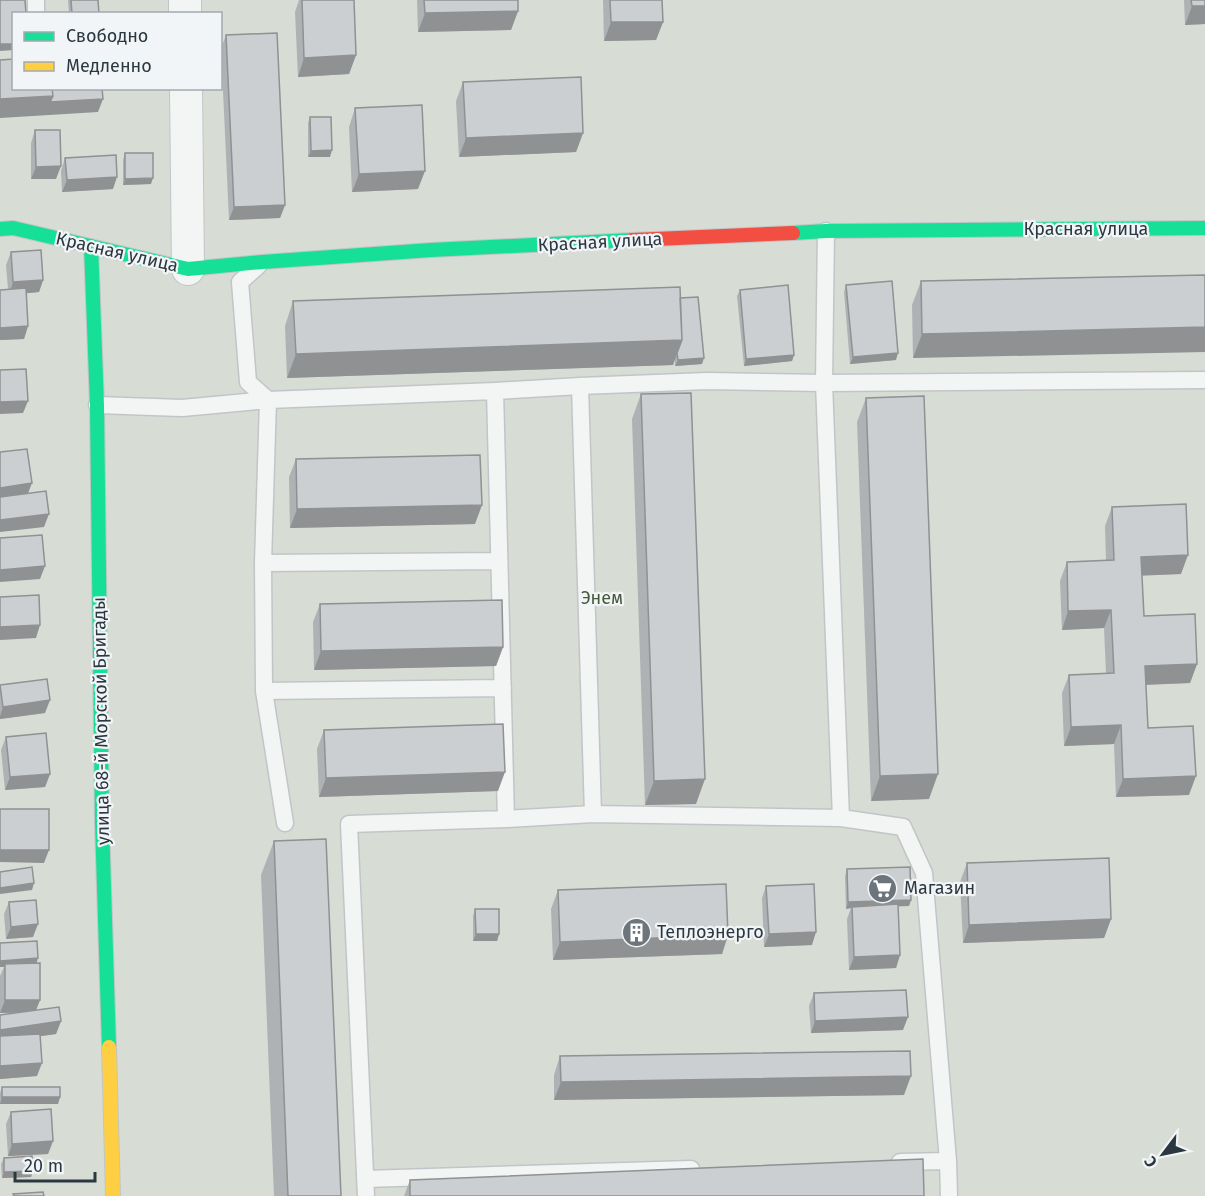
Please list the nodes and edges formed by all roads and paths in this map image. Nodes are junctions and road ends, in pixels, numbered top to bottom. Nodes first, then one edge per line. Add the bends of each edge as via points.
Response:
1 (186, 90) edge
2 (1205, 228) edge
3 (0, 229) edge
4 (826, 231) junction
5 (92, 246) junction
6 (262, 262) junction
7 (188, 269) junction
8 (1205, 380) edge
9 (824, 383) junction
10 (580, 386) junction
11 (495, 392) junction
12 (268, 400) junction
13 (96, 405) junction
14 (499, 561) junction
15 (263, 563) junction
16 (503, 688) junction
17 (264, 691) junction
18 (593, 814) junction
19 (841, 818) junction
20 (506, 819) junction
21 (285, 824) dead end
22 (948, 1161) junction
23 (889, 1163) edge
24 (710, 1168) edge
25 (365, 1179) junction
26 (113, 1196) edge
27 (366, 1196) edge
28 (949, 1196) edge

1 - 7 street
2 - 4 street, Красная улица
3 - 5 street, Красная улица via 13,228
4 - 6 street, Красная улица
4 - 9 lane
5 - 7 street, Красная улица
5 - 13 street, улица 68-й Морской Бригады
6 - 7 street, Красная улица
6 - 12 lane via 240,282 248,382
8 - 9 lane
9 - 10 lane via 707,381
9 - 19 lane
10 - 11 lane
10 - 18 lane
11 - 12 lane
11 - 14 lane
12 - 13 lane via 182,408
12 - 15 lane
13 - 26 street, улица 68-й Морской Бригады
14 - 15 lane
14 - 16 lane
15 - 17 lane
16 - 17 lane
16 - 20 lane
17 - 21 lane
18 - 19 lane
18 - 20 lane
19 - 22 lane via 903,826 924,873
20 - 25 lane via 349,824
22 - 23 lane
22 - 28 lane
24 - 25 lane
25 - 27 lane

